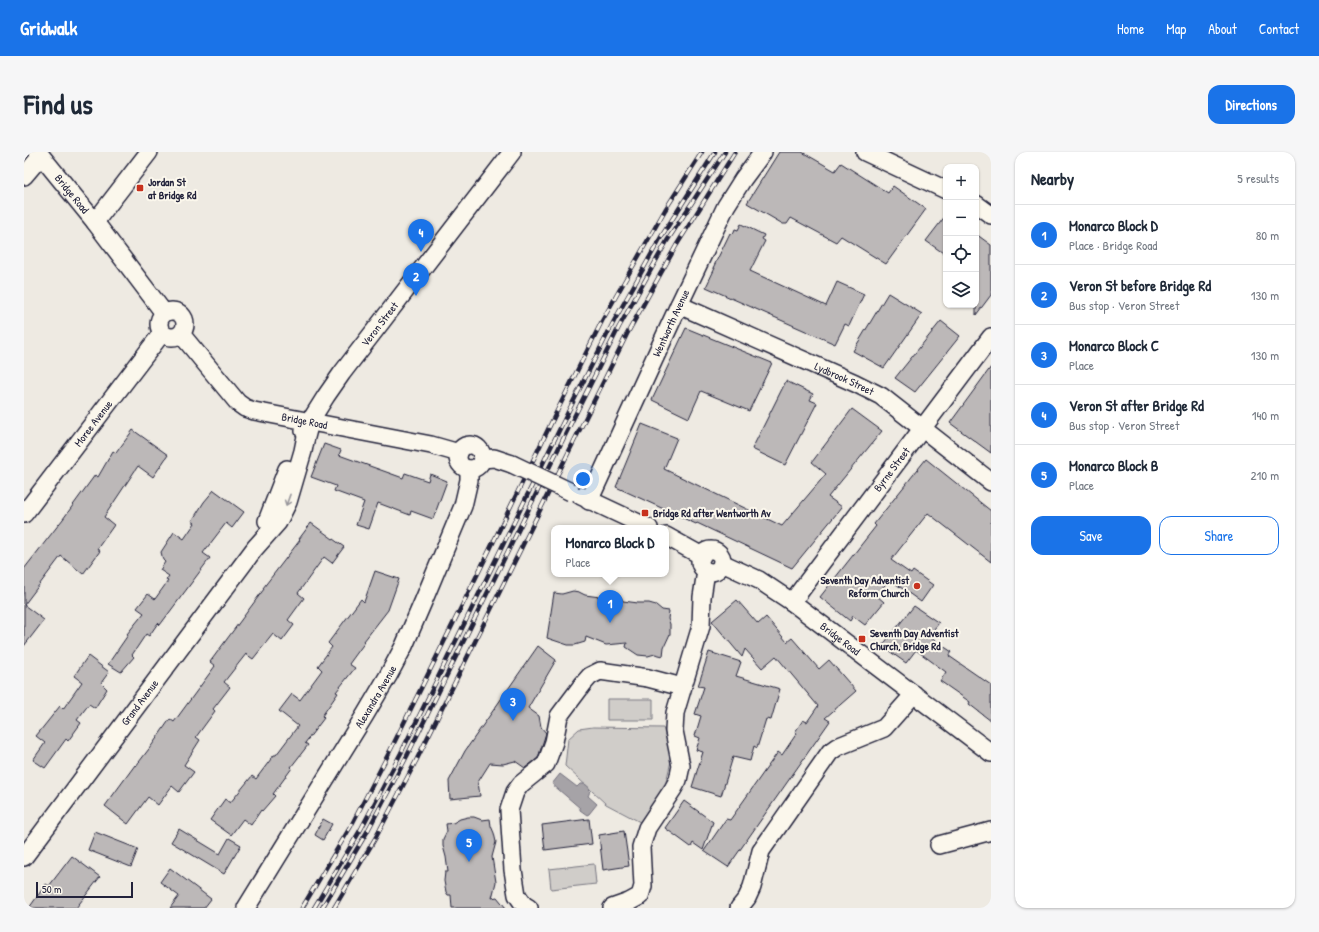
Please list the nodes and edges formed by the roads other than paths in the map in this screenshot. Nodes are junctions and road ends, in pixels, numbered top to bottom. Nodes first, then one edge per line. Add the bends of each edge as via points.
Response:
1 (149, 152) edge
2 (512, 152) edge
3 (763, 152) edge
4 (865, 152) edge
5 (39, 154) edge
6 (24, 176) edge
7 (943, 189) edge
8 (979, 206) edge
9 (991, 215) edge
10 (95, 222) junction
11 (679, 305) junction
12 (164, 313) junction
13 (162, 333) junction
14 (181, 334) junction
15 (991, 337) edge
16 (310, 422) junction
17 (921, 429) junction
18 (476, 464) junction
19 (991, 482) edge
20 (589, 501) junction
21 (24, 514) edge
22 (642, 525) edge
23 (669, 538) edge
24 (704, 563) junction
25 (792, 602) junction
26 (682, 687) junction
27 (914, 694) junction
28 (991, 753) edge
29 (991, 831) edge
30 (939, 845) dead end
31 (24, 857) edge
32 (246, 908) edge
33 (529, 908) edge
34 (612, 908) edge
35 (739, 908) edge

1 - 10 street
2 - 16 street, Veron Street via 342,373
3 - 11 street, Wentworth Avenue via 726,206
4 - 7 street
5 - 6 street
5 - 10 street, Bridge Road
8 - 9 street
10 - 12 street, Bridge Road
11 - 17 street, Lydbrook Street via 881,396
11 - 20 street, Wentworth Avenue
12 - 13 street via 158,322
12 - 14 street via 172,310 183,317 185,326
13 - 14 street via 171,337
13 - 21 street, Moree Avenue
14 - 16 street, Bridge Road via 245,408
15 - 17 street, Byrne Street
16 - 18 street, Bridge Road via 431,445 459,453 460,464 466,468
16 - 31 street, Grand Avenue via 288,502 278,522 255,548
17 - 19 street, Lydbrook Street
17 - 25 street, Byrne Street
18 - 20 street, bridge via 494,458
18 - 32 street, Alexandra Avenue via 463,506 404,646 365,715
20 - 22 street
23 - 24 street
24 - 25 street, Bridge Road via 712,573 719,570 722,563 759,580
24 - 26 street via 701,626
25 - 27 street, Bridge Road
26 - 33 street via 648,678 600,672 590,676 559,716 546,764 521,784 515,792 509,810 517,895
26 - 34 street via 675,713 674,731 681,766 678,780 647,828 641,847 643,886 640,896
27 - 28 street, Bridge Road
27 - 35 street via 884,728 830,752 761,851 752,887
29 - 30 street

